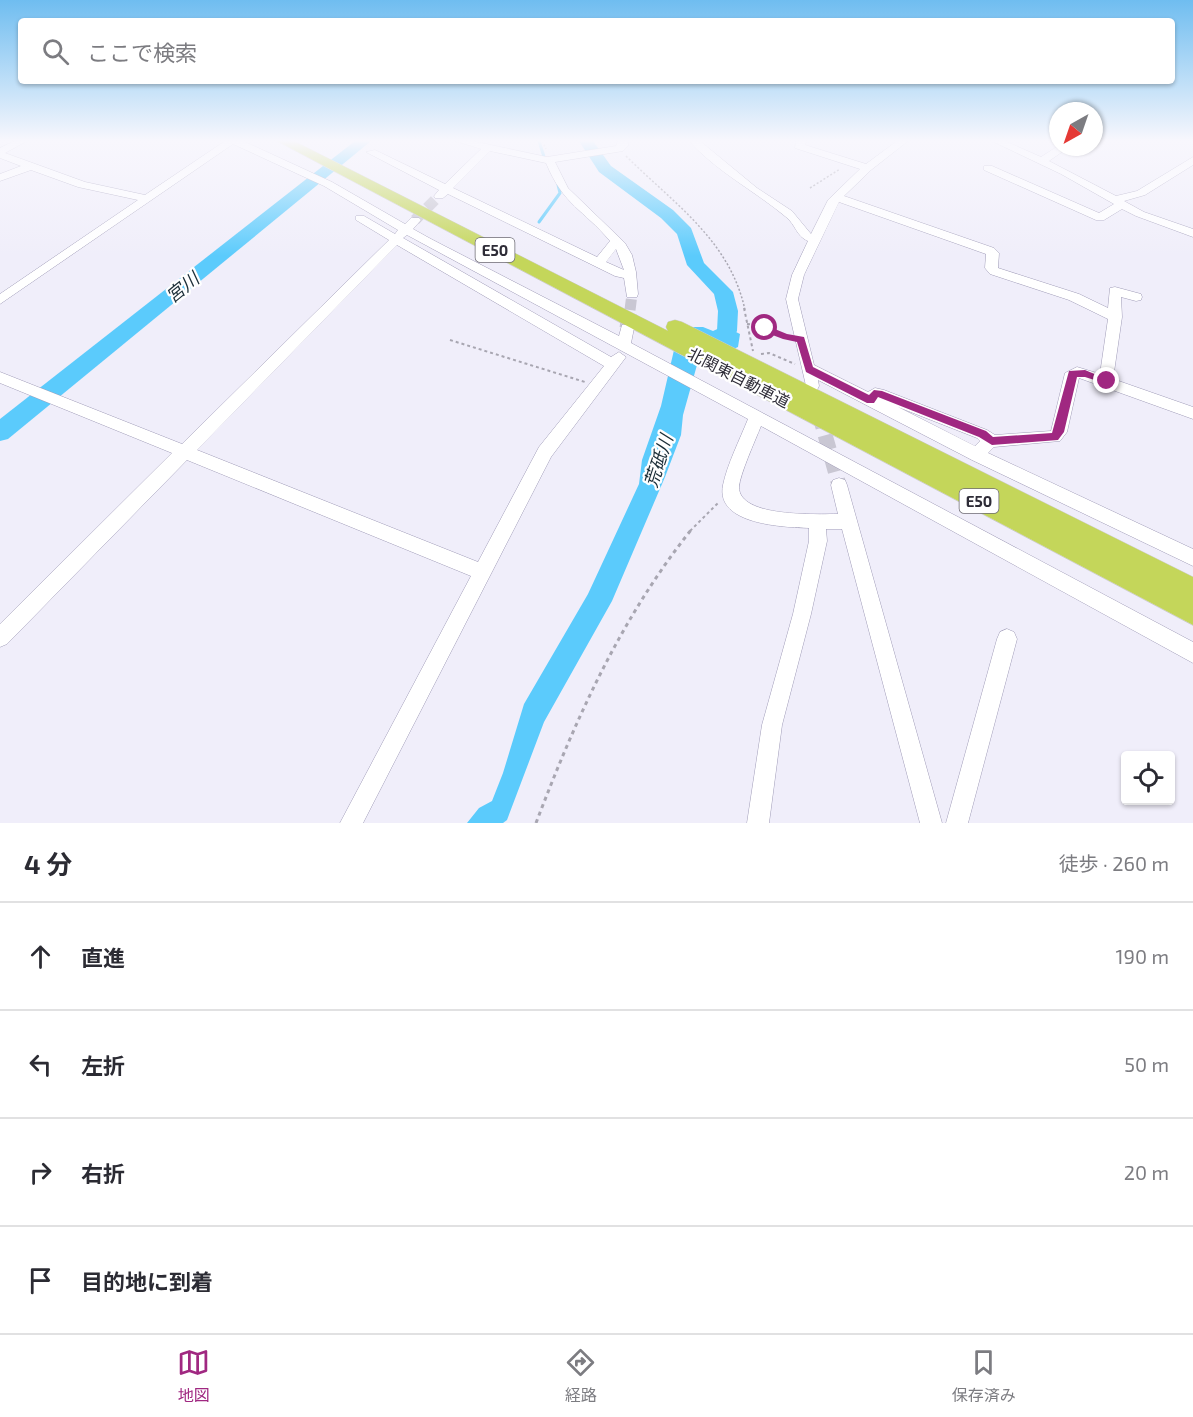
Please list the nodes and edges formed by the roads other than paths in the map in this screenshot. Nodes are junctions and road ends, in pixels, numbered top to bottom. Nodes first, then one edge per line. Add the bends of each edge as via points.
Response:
1 (67, 179) edge
2 (177, 179) edge
3 (319, 179) edge
4 (370, 179) edge
5 (419, 179) edge
6 (456, 179) edge
7 (561, 179) edge
8 (740, 179) edge
9 (855, 179) edge
10 (1014, 179) edge
11 (1076, 179) edge
12 (1162, 179) edge
13 (443, 193) junction
14 (836, 197) junction
15 (148, 199) junction
16 (1118, 202) junction
17 (360, 218) dead end
18 (415, 220) tunnel mouth
19 (1193, 233) edge
20 (400, 235) junction
21 (613, 236) junction
22 (814, 240) junction
23 (599, 263) junction
24 (632, 276) junction
25 (632, 294) tunnel mouth
26 (1136, 297) dead end
27 (0, 300) edge
28 (1115, 317) junction
29 (809, 369) junction
30 (0, 377) edge
31 (764, 381) junction
32 (1107, 381) junction
33 (812, 386) dead end
34 (870, 400) junction
35 (1193, 413) edge
36 (751, 415) junction
37 (992, 441) junction
38 (185, 452) junction
39 (978, 455) junction
40 (839, 485) tunnel mouth
41 (818, 520) junction
42 (848, 522) junction
43 (1193, 558) edge
44 (482, 572) junction
45 (1193, 590) edge
46 (1193, 612) edge
47 (0, 637) edge
48 (1007, 639) dead end
49 (1193, 653) edge
50 (351, 823) edge
51 (758, 823) edge
52 (931, 823) edge
53 (957, 823) edge

1 - 15 street
2 - 15 street
3 - 20 street
4 - 31 highway, 北関東自動車道 / E50 via 635,327
5 - 13 street
6 - 13 street
7 - 21 street via 564,189
8 - 22 street via 788,213 804,235
9 - 14 street
10 - 16 street via 1100,218
11 - 16 street
12 - 16 street
13 - 23 street
14 - 22 street
14 - 28 street via 990,250 994,271 1074,297
15 - 27 street
16 - 19 street via 1151,219
17 - 20 street
18 - 20 street
20 - 36 street
20 - 38 street
20 - 44 street via 616,361 545,452
21 - 23 street
21 - 24 street via 625,250
22 - 29 street via 792,299
23 - 24 street
24 - 25 street
26 - 28 street via 1115,291
28 - 32 street
29 - 33 street
29 - 34 street
30 - 38 street
31 - 45 highway, 北関東自動車道 / E50
31 - 46 highway, 北関東自動車道 / E50
32 - 35 street
32 - 37 street via 1073,373 1055,437
34 - 37 street via 879,394
34 - 39 street
36 - 41 street via 731,485 734,500 743,510 756,515
36 - 49 street
37 - 39 street
38 - 44 street
38 - 47 street
39 - 43 street
40 - 42 street
41 - 42 street
41 - 51 street via 818,541 802,614 772,724
42 - 52 street
44 - 50 street
48 - 53 street

